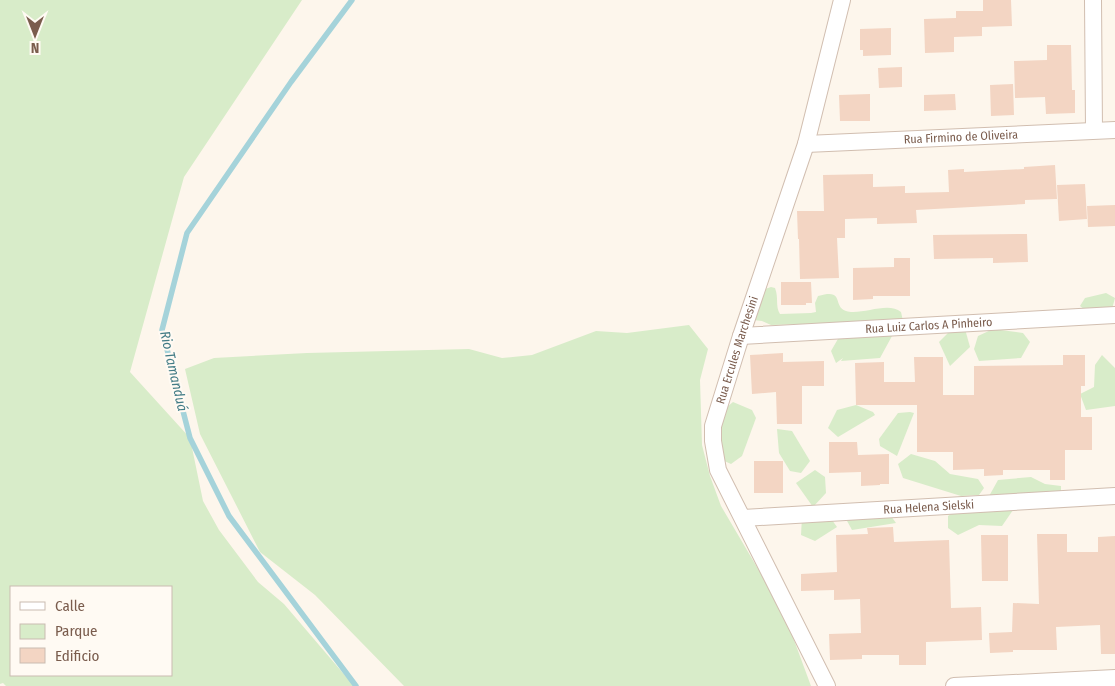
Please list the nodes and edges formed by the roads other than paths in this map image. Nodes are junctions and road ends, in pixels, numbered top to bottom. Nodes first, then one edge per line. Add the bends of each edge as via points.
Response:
1 (842, 0) edge
2 (1093, 0) edge
3 (1094, 130) junction
4 (1115, 130) edge
5 (806, 144) junction
6 (1115, 315) edge
7 (741, 336) junction
8 (1115, 496) edge
9 (743, 518) junction
10 (1115, 678) edge
11 (827, 686) edge
12 (954, 686) edge

1 - 5 street, Rua Ercules Marchesini
2 - 3 street
3 - 4 street, Rua Firmino de Oliveira
3 - 5 street, Rua Firmino de Oliveira
5 - 7 street, Rua Ercules Marchesini
6 - 7 street, Rua Luiz Carlos A Pinheiro
7 - 9 street, Rua Ercules Marchesini via 713,426 713,440 718,470
8 - 9 street, Rua Helena Sielski
9 - 11 street, Rua Ercules Marchesini
10 - 12 street

